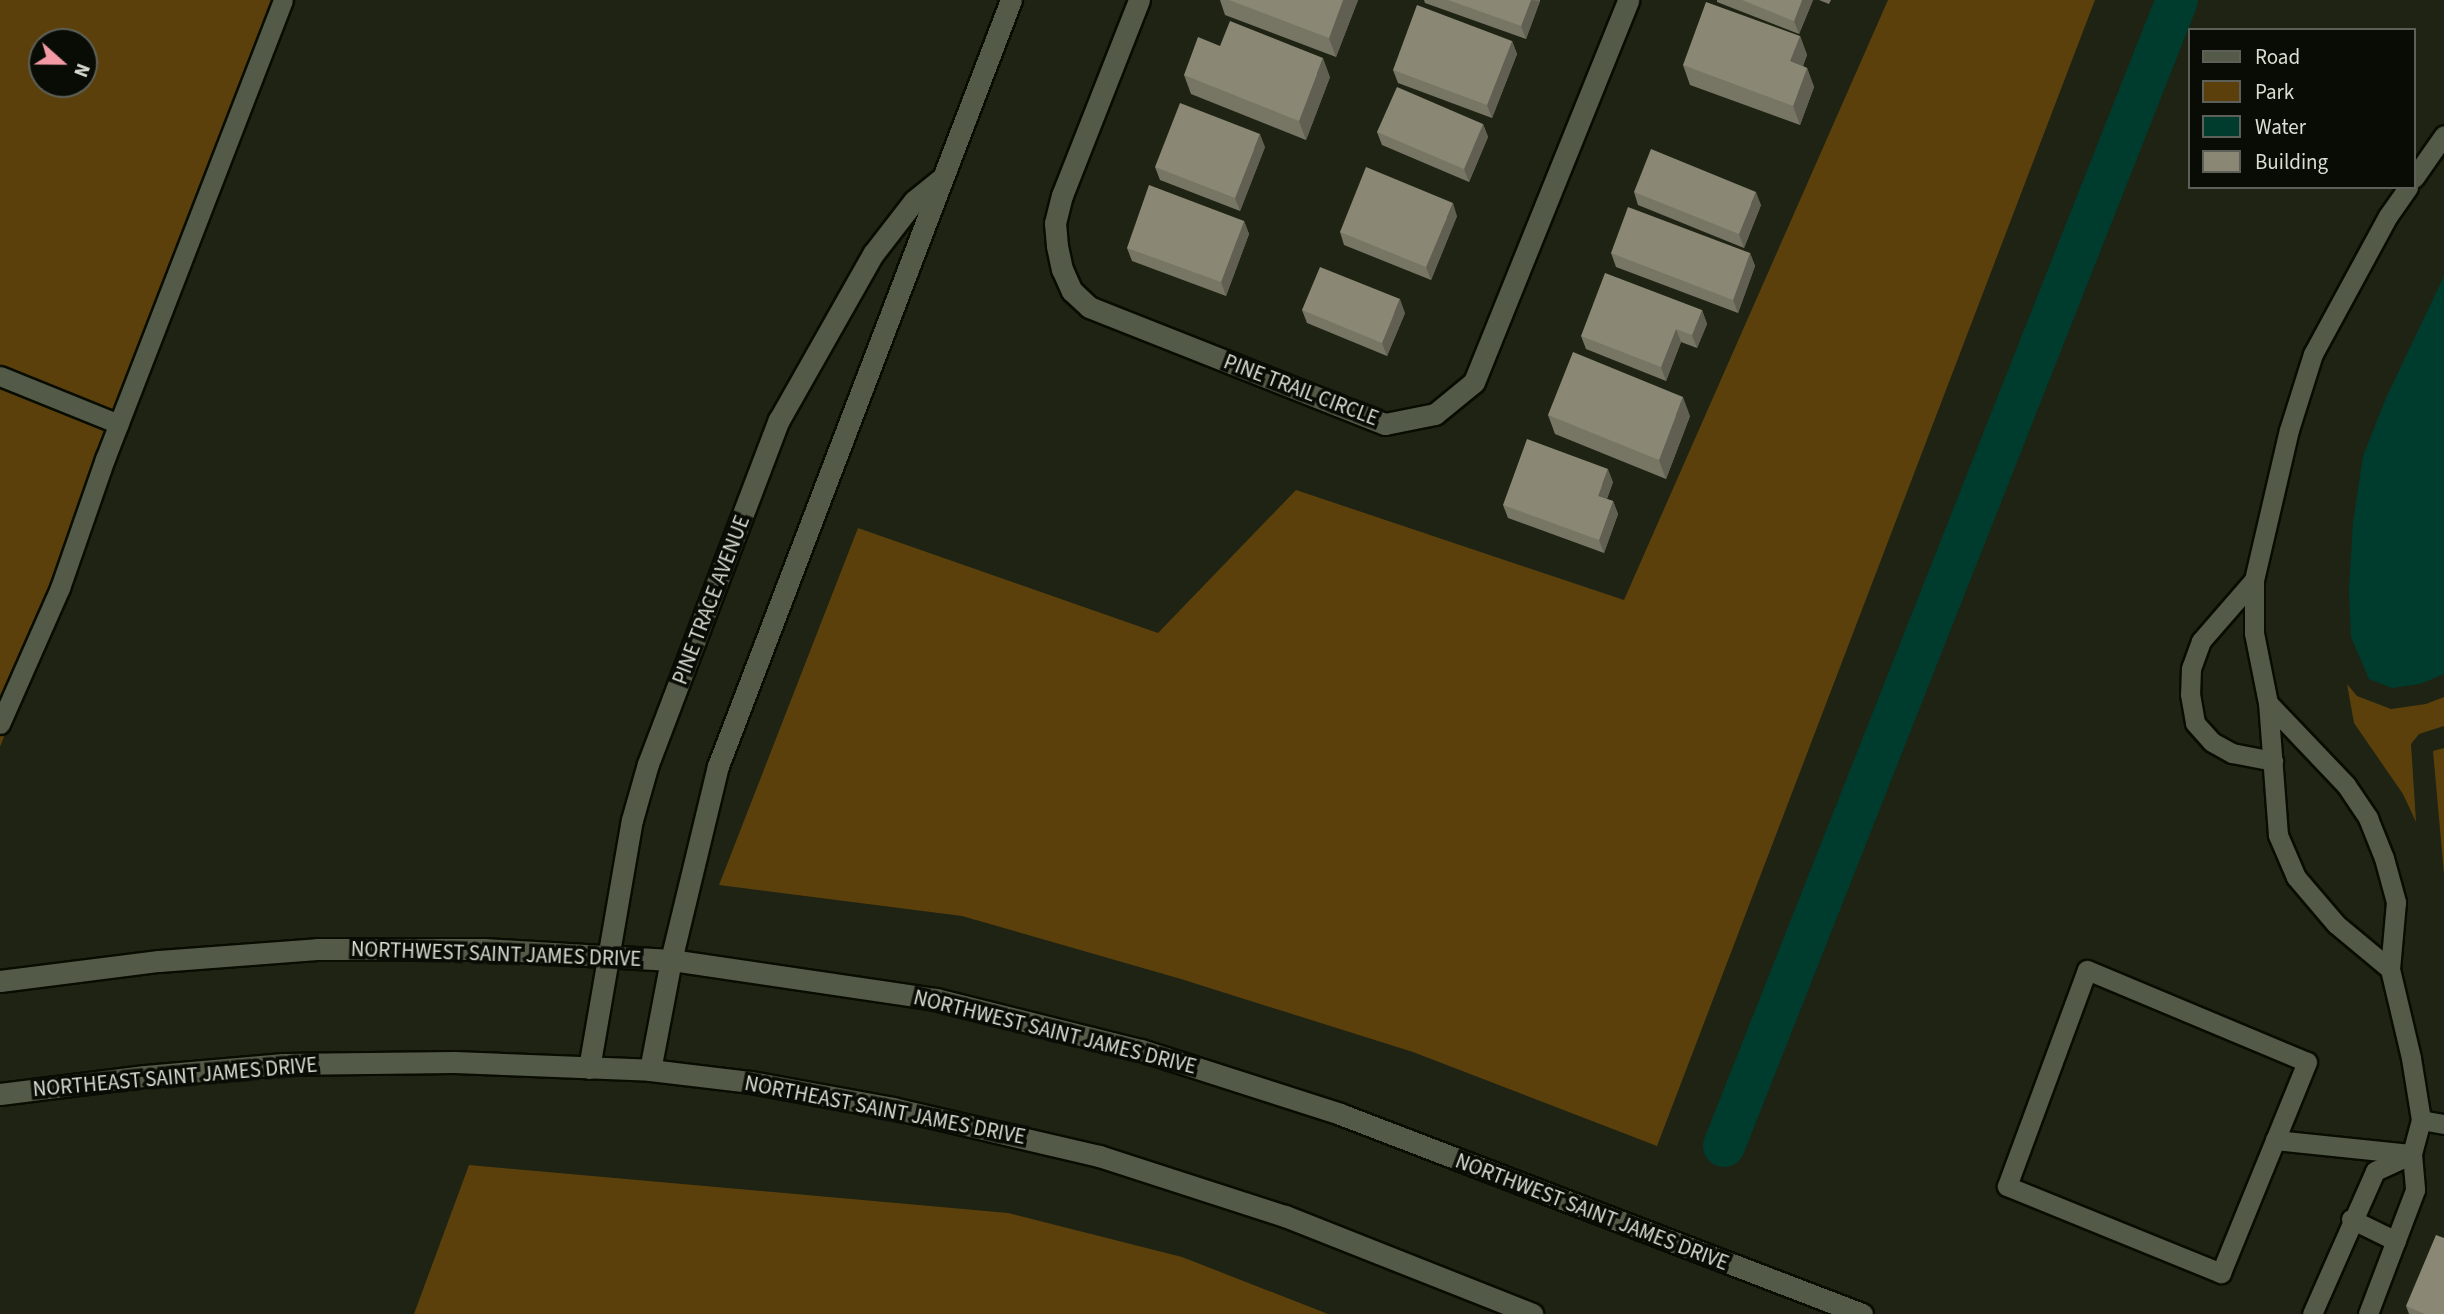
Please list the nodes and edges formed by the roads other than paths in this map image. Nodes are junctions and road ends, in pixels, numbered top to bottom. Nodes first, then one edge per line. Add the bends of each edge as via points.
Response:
1 (282, 0) edge
2 (1011, 0) edge
3 (1139, 0) edge
4 (1628, 0) edge
5 (2444, 135) edge
6 (2416, 175) edge
7 (941, 179) junction
8 (2407, 189) edge
9 (0, 376) edge
10 (119, 424) junction
11 (2253, 580) junction
12 (2268, 703) junction
13 (0, 724) edge
14 (2273, 761) junction
15 (606, 956) junction
16 (671, 960) junction
17 (2390, 969) junction
18 (0, 981) edge
19 (589, 1068) junction
20 (650, 1070) junction
21 (0, 1094) edge
22 (2421, 1119) junction
23 (2444, 1124) edge
24 (2275, 1140) junction
25 (2412, 1154) junction
26 (2351, 1220) junction
27 (2396, 1241) junction
28 (1532, 1314) edge
29 (1861, 1314) edge
30 (2312, 1314) edge
31 (2368, 1314) edge

1 - 10 lane
2 - 7 main road, PINE TRACE AVENUE
3 - 4 main road, PINE TRAIL CIRCLE via 1059,205 1057,246 1072,291 1089,307 1385,424 1435,414 1474,382
5 - 6 lane
7 - 15 main road, PINE TRACE AVENUE via 914,201 873,254 779,420 648,764 632,820
7 - 16 main road, PINE TRACE AVENUE via 718,766
8 - 11 lane via 2313,354 2289,430
9 - 10 lane
10 - 13 lane via 60,588
11 - 12 lane via 2254,633
11 - 14 lane via 2201,641 2191,668 2190,694 2196,723 2212,742 2232,753
12 - 14 lane
12 - 17 lane via 2346,785 2368,818 2396,902
14 - 17 lane via 2278,835 2296,877 2336,924
15 - 16 main road, NORTHWEST SAINT JAMES DRIVE
15 - 18 main road, NORTHWEST SAINT JAMES DRIVE via 484,949 317,949 159,961
15 - 19 main road, PINE TRACE AVENUE
16 - 20 main road, PINE TRACE AVENUE
16 - 29 main road, NORTHWEST SAINT JAMES DRIVE via 936,999 1141,1050 1340,1114
17 - 22 lane
19 - 20 main road, NORTHEAST SAINT JAMES DRIVE
19 - 21 main road, NORTHEAST SAINT JAMES DRIVE via 454,1062 283,1064
20 - 28 main road, NORTHEAST SAINT JAMES DRIVE via 751,1082 893,1108 1100,1156 1285,1216
22 - 23 lane
22 - 25 lane
24 - 24 lane via 2307,1062 2087,970 2007,1186 2221,1273
24 - 25 lane
25 - 26 lane via 2375,1171
25 - 27 lane via 2415,1191
26 - 27 lane
26 - 30 lane
27 - 31 lane

